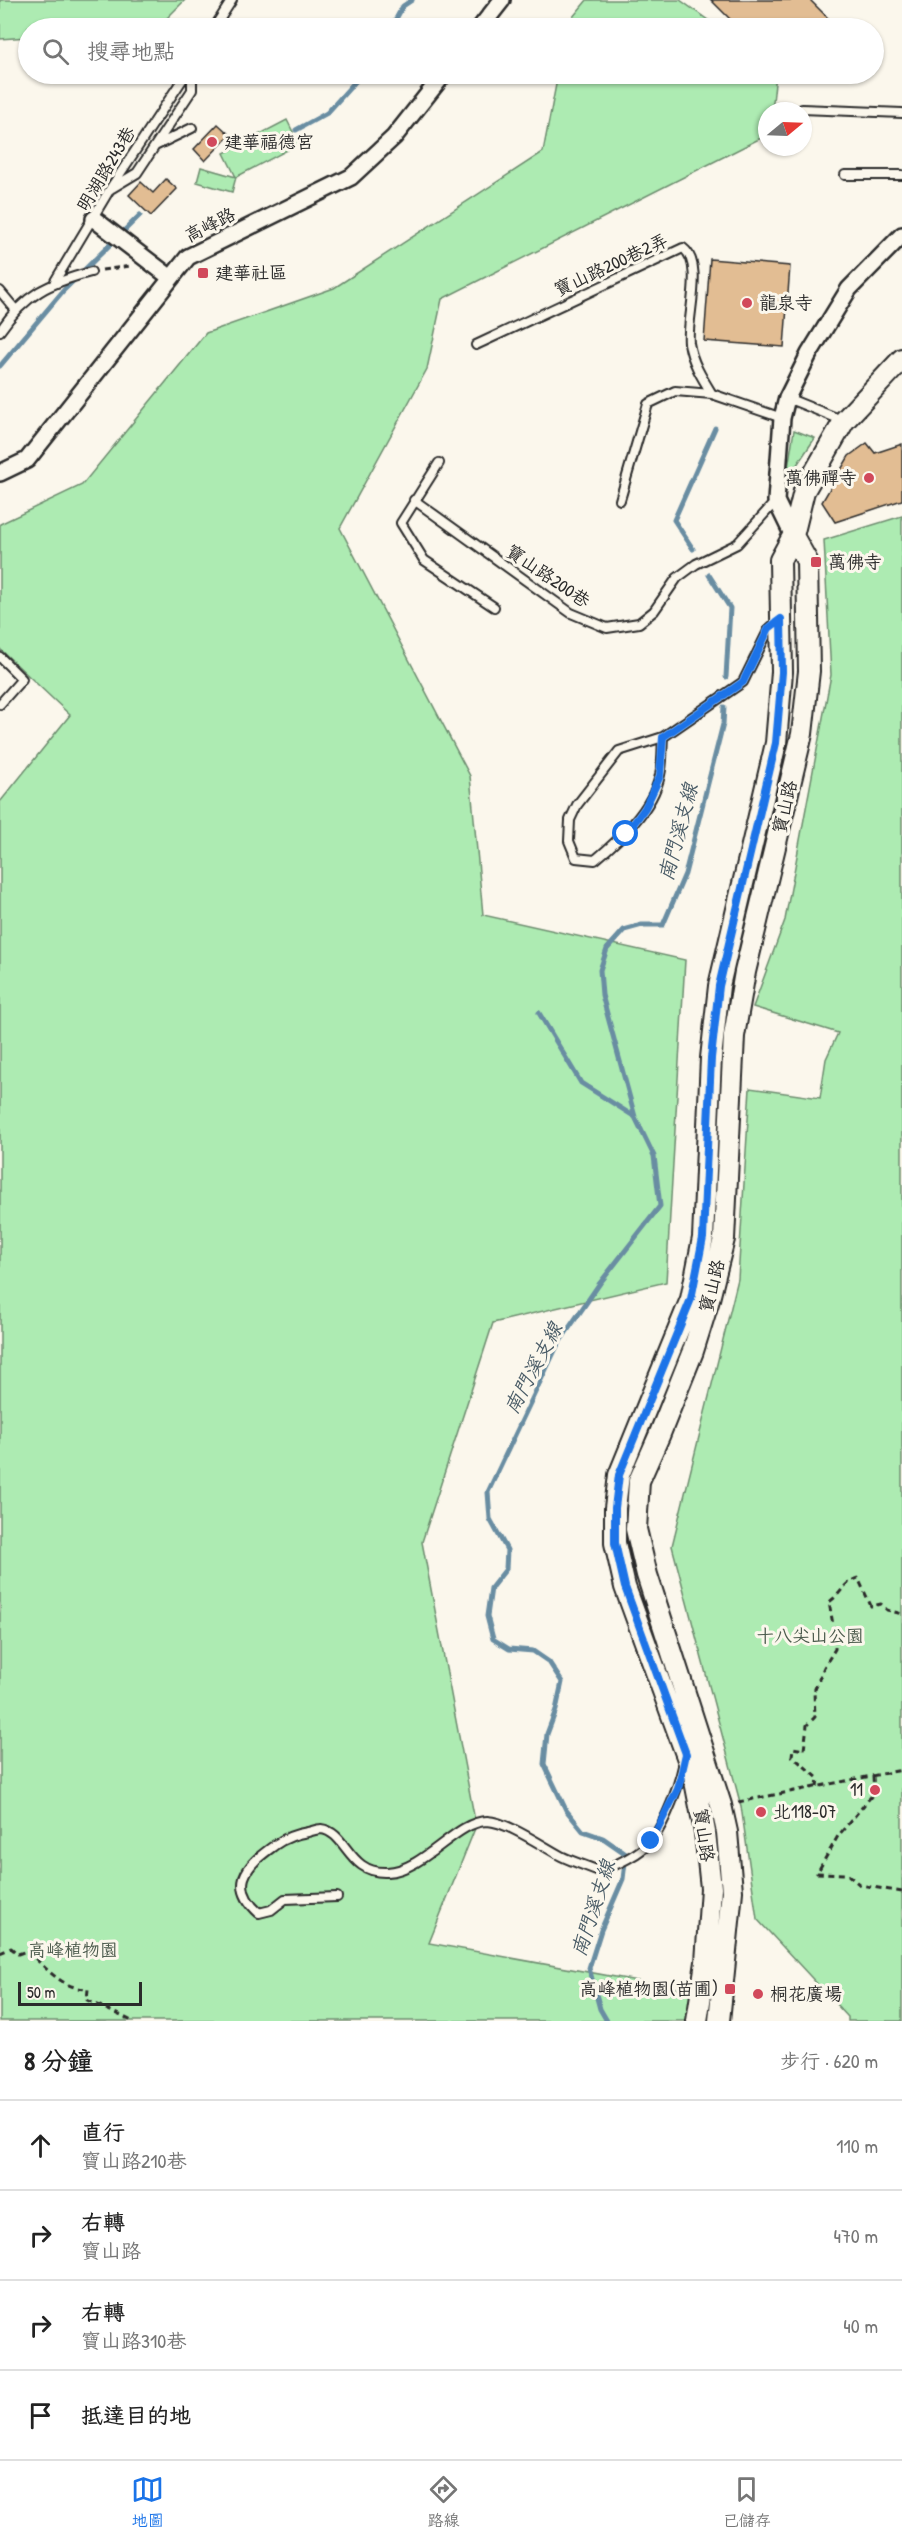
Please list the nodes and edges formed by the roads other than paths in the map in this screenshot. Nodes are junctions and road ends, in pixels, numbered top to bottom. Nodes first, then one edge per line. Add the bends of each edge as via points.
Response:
1 (232, 0) edge
2 (502, 0) edge
3 (220, 18) edge
4 (488, 18) edge
5 (179, 84) edge
6 (192, 84) edge
7 (436, 84) edge
8 (812, 110) edge
9 (902, 114) edge
10 (192, 128) dead end
11 (154, 147) junction
12 (845, 175) dead end
13 (902, 175) edge
14 (110, 189) junction
15 (94, 219) junction
16 (902, 235) edge
17 (91, 272) road end
18 (171, 278) junction
19 (55, 282) junction
20 (0, 291) edge
21 (15, 309) junction
22 (0, 331) edge
23 (476, 345) dead end
24 (902, 359) edge
25 (712, 394) junction
26 (787, 398) junction
27 (782, 418) junction
28 (844, 421) junction
29 (439, 464) dead end
30 (0, 473) edge
31 (414, 500) junction
32 (620, 500) dead end
33 (776, 501) junction
34 (793, 536) junction
35 (494, 607) dead end
36 (781, 619) junction
37 (0, 657) edge
38 (0, 704) edge
39 (663, 737) junction
40 (686, 1754) junction
41 (337, 1897) dead end
42 (697, 2021) edge
43 (719, 2021) edge

1 - 3 lane
2 - 4 street
5 - 14 lane, 明湖路243巷
6 - 11 lane via 192,90
7 - 18 street, 高峰路 via 394,137 351,177 188,256
8 - 9 lane
10 - 11 lane
11 - 14 lane via 136,173
12 - 13 lane
14 - 15 lane, 明湖路243巷
15 - 18 street
15 - 19 lane, 明湖路243巷
16 - 26 street via 849,289
17 - 19 lane
18 - 30 street, 高峰路 via 27,460
19 - 21 lane
20 - 21 lane
21 - 22 lane
23 - 25 lane, 寶山路200巷2弄 via 683,248 694,266 689,342 697,370
24 - 28 street, 寶山路
25 - 27 lane
25 - 32 lane via 675,391 648,404
26 - 27 street
26 - 28 lane
27 - 33 street
28 - 34 street, 寶山路 via 804,491
29 - 31 lane
31 - 33 lane, 寶山路200巷 via 571,613 606,628 639,623 654,611 677,578 737,544
31 - 35 lane via 401,523 424,560
33 - 34 street
34 - 36 street, 寶山路 via 780,560
34 - 43 street, 寶山路 via 807,561 809,671 802,734 745,972 734,1036 724,1239 693,1350 639,1481 636,1529 727,1832 732,1891
36 - 39 lane via 769,628 743,682
36 - 40 street, 寶山路 via 782,672 776,743 719,986 711,1058 703,1238 691,1299 619,1475 615,1508 615,1543 625,1587
37 - 38 lane via 22,680
39 - 39 lane via 619,751 577,805 570,820 569,840 576,858 595,860 626,834 645,808 660,776
40 - 41 lane via 678,1789 651,1841 616,1865 599,1871 488,1821 476,1823 416,1862 389,1872 362,1866 334,1835 322,1829 286,1837 257,1859 243,1886 249,1904 259,1913 271,1910 285,1899
40 - 42 street, 寶山路 via 705,1832 711,1888

